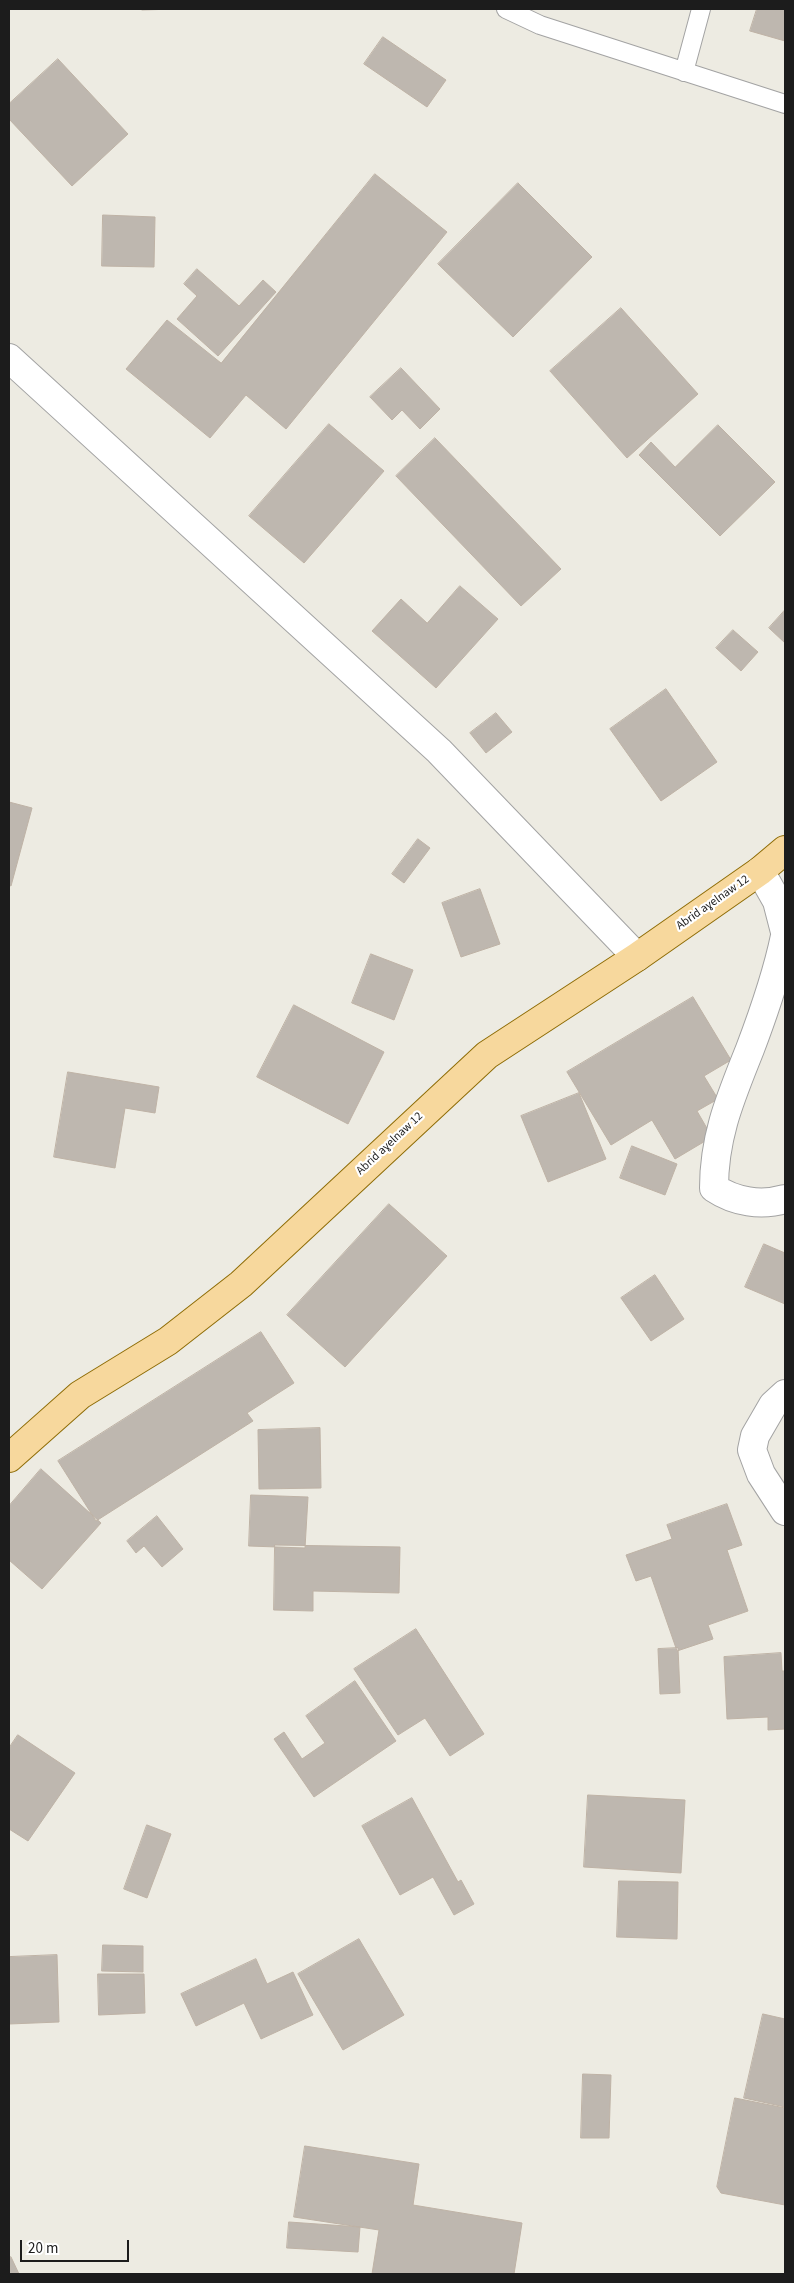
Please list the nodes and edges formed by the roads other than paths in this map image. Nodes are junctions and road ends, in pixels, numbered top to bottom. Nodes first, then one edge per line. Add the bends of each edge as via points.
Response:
1 (506, 9) edge
2 (701, 9) edge
3 (684, 72) junction
4 (785, 104) edge
5 (9, 358) edge
6 (785, 850) edge
7 (760, 870) junction
8 (785, 932) edge
9 (785, 936) edge
10 (637, 957) junction
11 (785, 1199) edge
12 (785, 1394) edge
13 (9, 1458) edge
14 (785, 1511) edge

1 - 3 lane via 540,25
2 - 3 lane
3 - 4 lane
5 - 10 street via 439,751
6 - 7 main road, Abrid aɣelnaw 12
7 - 8 street via 776,901
7 - 10 main road, Abrid aɣelnaw 12
9 - 11 street via 778,970 724,1115 714,1172 714,1188 725,1195 770,1203
10 - 13 main road, Abrid aɣelnaw 12 via 486,1055 241,1284 168,1342 80,1395
12 - 14 street via 773,1405 755,1436 752,1450 761,1474

